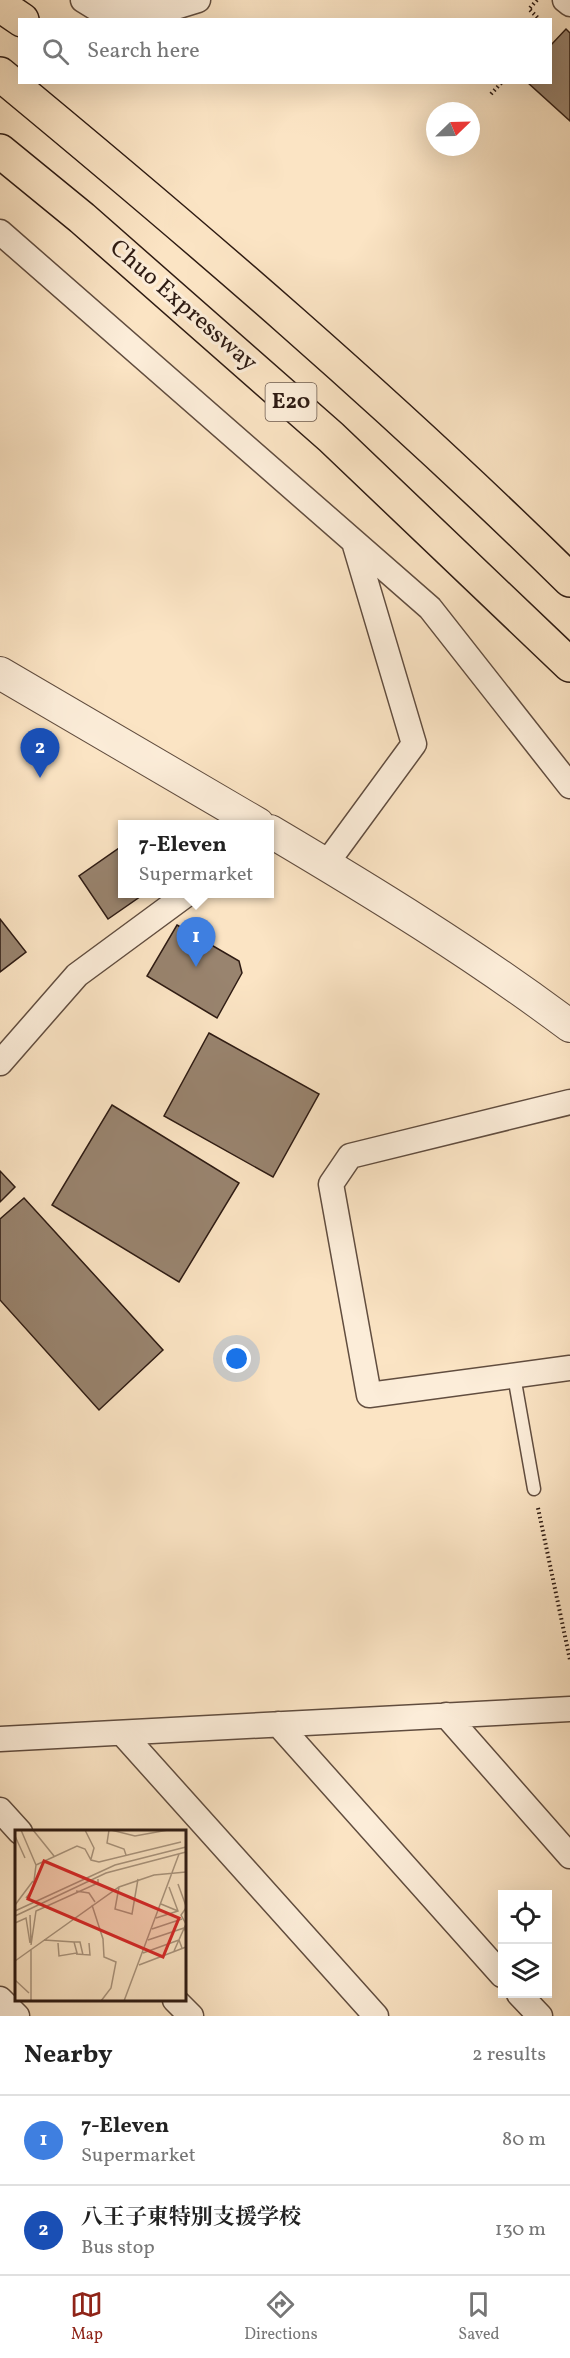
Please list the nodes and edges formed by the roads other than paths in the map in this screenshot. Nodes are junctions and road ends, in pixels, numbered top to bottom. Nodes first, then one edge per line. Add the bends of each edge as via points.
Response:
1 (83, 0) edge
2 (198, 0) edge
3 (565, 0) edge
4 (570, 4) edge
5 (0, 5) edge
6 (19, 18) edge
7 (0, 74) edge
8 (0, 151) edge
9 (0, 164) edge
10 (82, 218) junction
11 (0, 232) edge
12 (354, 542) junction
13 (570, 580) edge
14 (570, 665) edge
15 (0, 673) edge
16 (570, 786) edge
17 (248, 820) edge
18 (274, 835) edge
19 (326, 864) junction
20 (182, 898) edge
21 (570, 1026) edge
22 (0, 1063) edge
23 (570, 1102) edge
24 (570, 1368) edge
25 (514, 1376) junction
26 (534, 1490) road end
27 (570, 1709) edge
28 (446, 1715) junction
29 (278, 1724) junction
30 (122, 1733) junction
31 (0, 1739) edge
32 (0, 1810) edge
33 (18, 1830) edge
34 (570, 1856) edge
35 (498, 1971) edge
36 (523, 1998) edge
37 (0, 1999) edge
38 (177, 2001) edge
39 (16, 2016) edge
40 (191, 2016) edge
41 (376, 2016) edge
42 (540, 2016) edge

1 - 2 street via 96,8 159,12
3 - 4 street
5 - 6 highway
7 - 13 highway, E20 via 151,199 373,395
8 - 10 highway, Chuo Expressway / E20
9 - 10 highway
10 - 14 highway, Chuo Expressway / E20 via 331,437
11 - 12 street
12 - 16 street via 430,608
12 - 19 street via 414,744
15 - 17 street
18 - 19 street
19 - 21 street via 484,964
20 - 22 street via 77,975
23 - 25 street via 350,1156 331,1184 369,1395
24 - 25 street
25 - 26 lane
27 - 28 street
28 - 29 street
28 - 34 street
29 - 30 street
29 - 35 street
30 - 31 street
30 - 41 street
32 - 33 street
36 - 42 street
37 - 39 street
38 - 40 street

